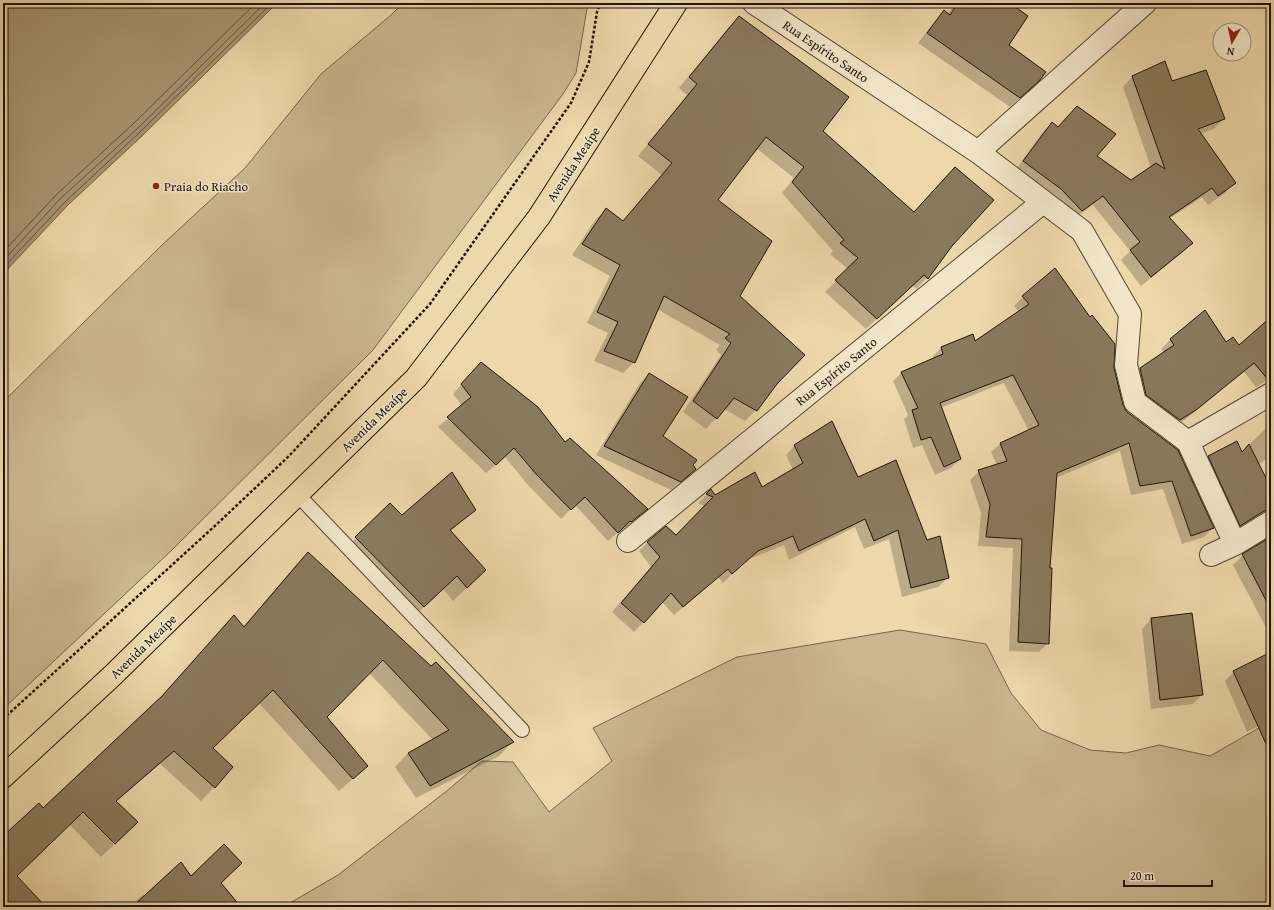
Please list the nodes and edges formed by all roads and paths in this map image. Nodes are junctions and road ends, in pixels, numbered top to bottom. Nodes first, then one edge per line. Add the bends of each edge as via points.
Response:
1 (600, 3) edge
2 (676, 3) edge
3 (754, 3) edge
4 (1145, 3) edge
5 (978, 152) junction
6 (1043, 202) junction
7 (1271, 394) edge
8 (1188, 442) junction
9 (297, 494) junction
10 (1271, 522) edge
11 (628, 541) dead end
12 (1234, 544) junction
13 (1211, 555) dead end
14 (3, 719) edge
15 (522, 730) dead end
16 (3, 777) edge

1 - 14 path via 589,62 571,103 430,304 289,456
2 - 9 main road, Avenida Meaípe via 539,217 416,378
3 - 5 street, Rua Espírito Santo
4 - 5 street
5 - 6 street, Rua Espírito Santo
6 - 8 street, Rua Espírito Santo via 1082,231 1130,314 1126,365 1135,402
6 - 11 street, Rua Espírito Santo
7 - 8 street
8 - 12 street, Rua Espírito Santo
9 - 15 lane
9 - 16 main road, Avenida Meaípe via 112,676
10 - 12 street
12 - 13 street

